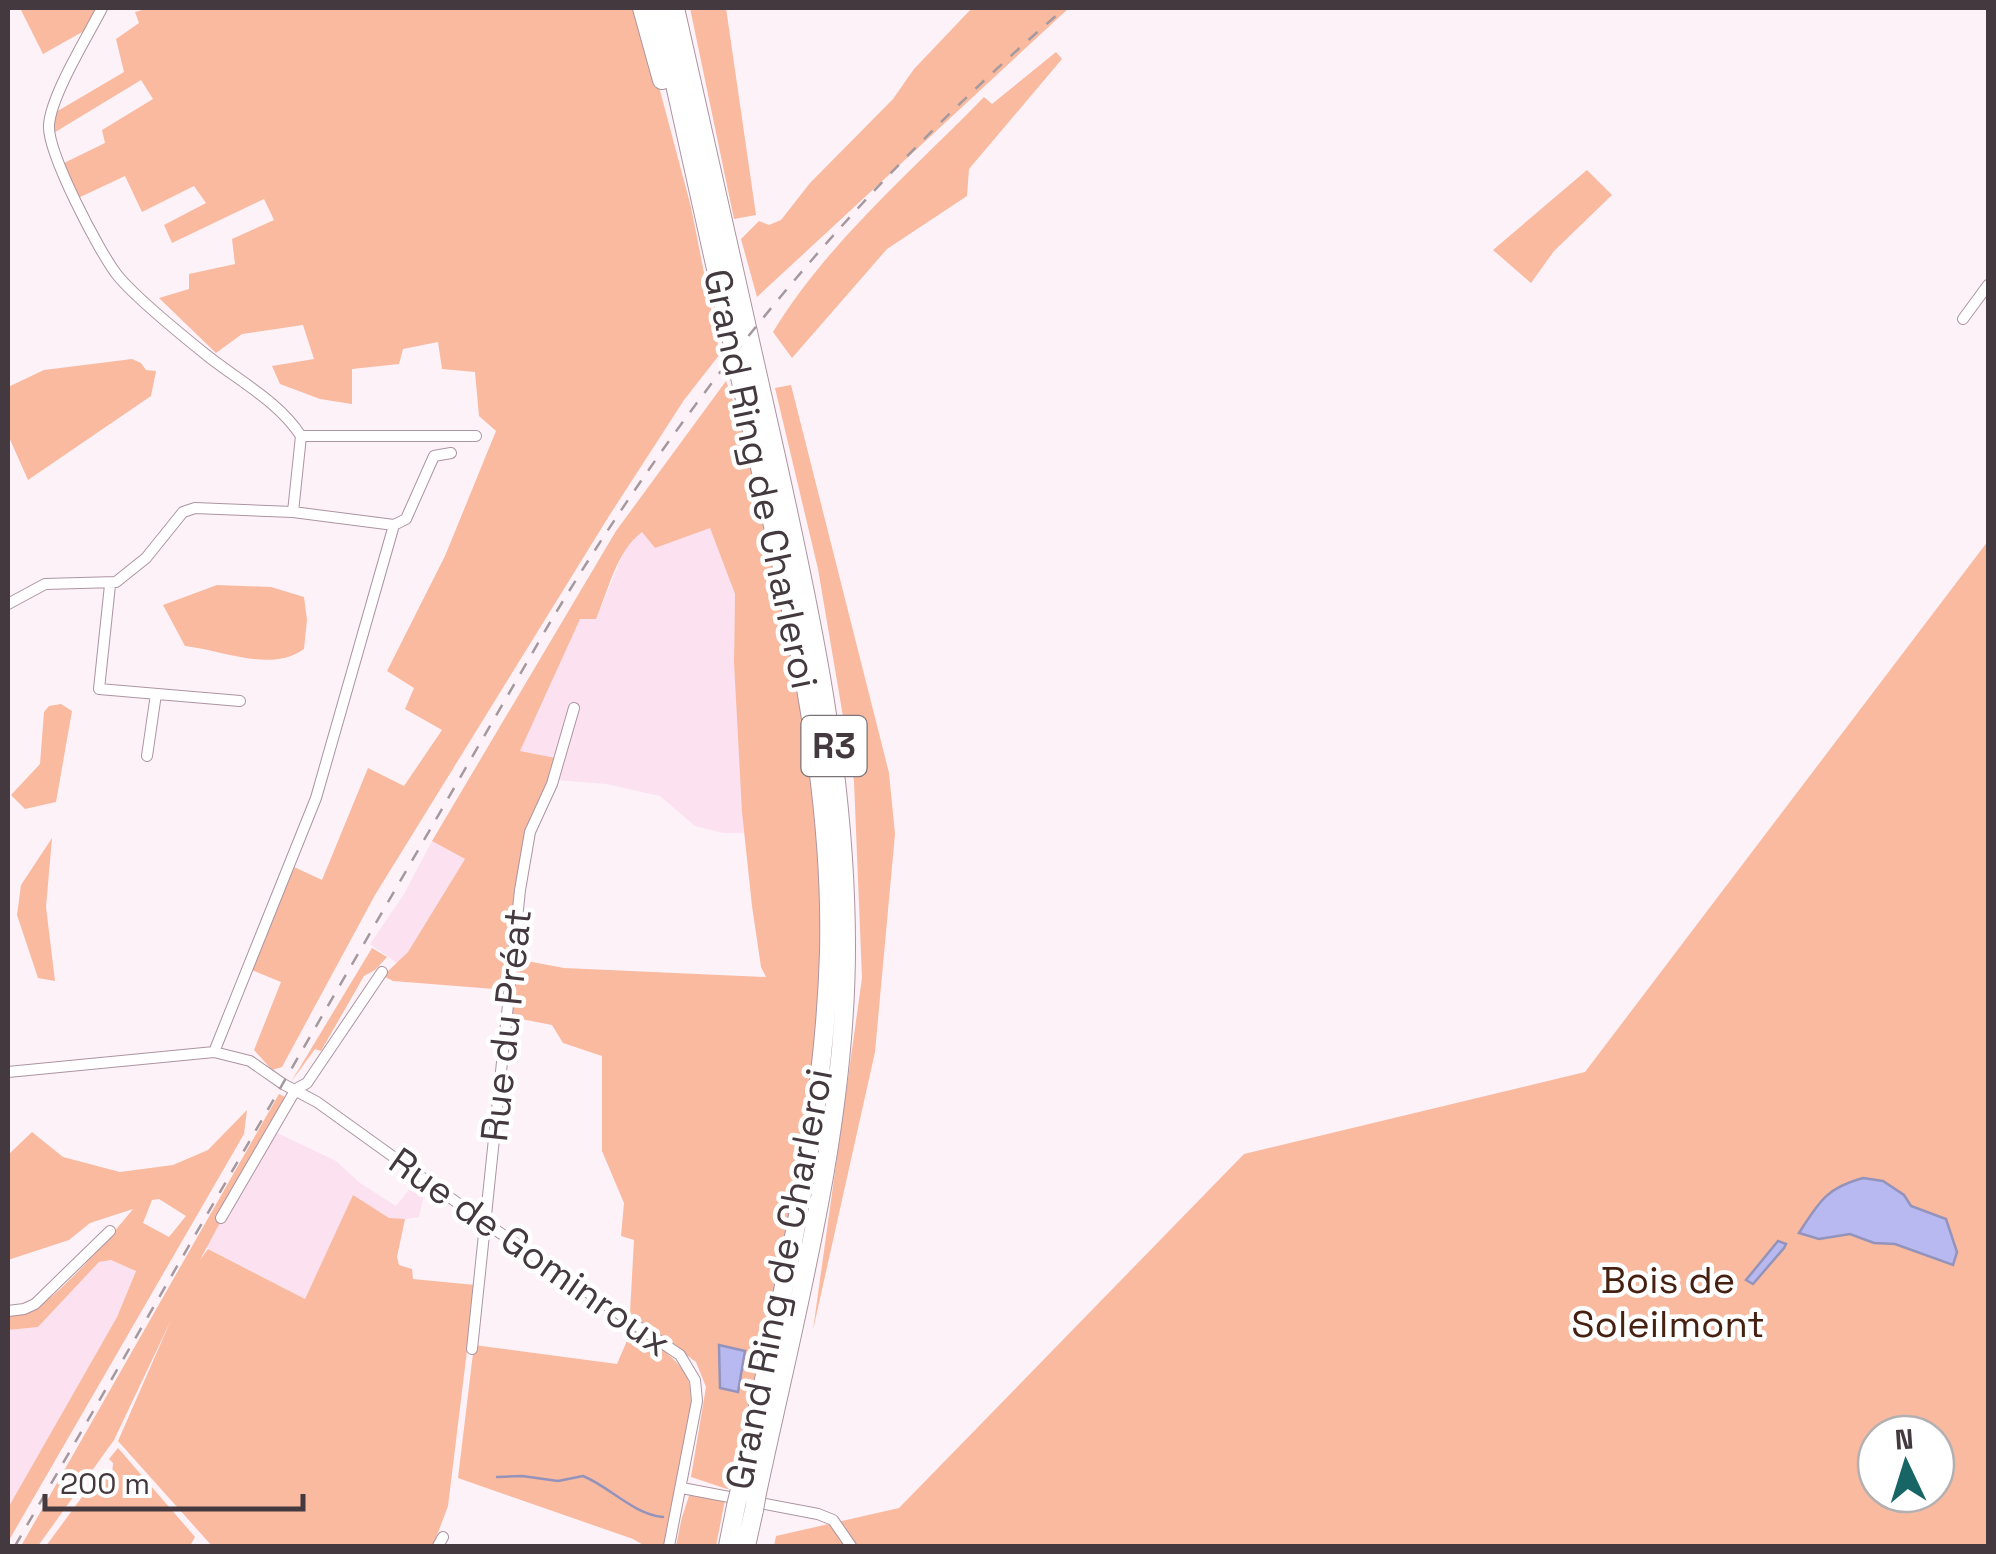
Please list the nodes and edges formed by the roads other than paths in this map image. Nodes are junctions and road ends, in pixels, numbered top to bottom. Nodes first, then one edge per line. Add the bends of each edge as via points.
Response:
1 (102, 8) edge
2 (642, 8) edge
3 (658, 8) edge
4 (676, 8) edge
5 (682, 120) junction
6 (1988, 285) edge
7 (1963, 319) dead end
8 (301, 436) junction
9 (476, 436) dead end
10 (451, 453) dead end
11 (293, 512) junction
12 (394, 525) junction
13 (110, 585) junction
14 (8, 604) edge
15 (156, 694) junction
16 (240, 701) dead end
17 (574, 708) dead end
18 (147, 756) dead end
19 (382, 972) dead end
20 (214, 1052) junction
21 (8, 1072) edge
22 (296, 1089) junction
23 (221, 1218) dead end
24 (484, 1222) junction
25 (110, 1231) dead end
26 (8, 1311) edge
27 (472, 1349) dead end
28 (682, 1488) junction
29 (747, 1500) junction
30 (670, 1546) edge
31 (728, 1546) edge
32 (746, 1546) edge
33 (852, 1546) edge

1 - 8 street via 49,123 50,142 88,224 118,276 290,418
2 - 5 highway via 667,96
3 - 5 highway, Grand Ring de Charleroi / R3
4 - 29 highway, Grand Ring de Charleroi / R3 via 816,644 836,758 844,870 837,1080 816,1210
5 - 29 highway, Grand Ring de Charleroi / R3 via 799,646 818,758 828,888 820,1078
6 - 7 street
8 - 9 street
8 - 11 street
10 - 12 street via 434,456 406,519
11 - 12 street
11 - 13 street via 184,512 146,558
12 - 20 street via 316,798
13 - 14 street via 45,584
13 - 15 street via 98,689
15 - 16 street
15 - 18 street
17 - 24 street, Rue du Préat via 530,832
19 - 22 street via 307,1083
20 - 21 street
20 - 22 street, Rue de Gominroux via 242,1057
22 - 23 street
22 - 24 street, Rue de Gominroux
24 - 27 street, Rue du Préat
24 - 28 street, Rue de Gominroux via 680,1355 695,1380 697,1401
25 - 26 street via 35,1304
28 - 30 street, Rue de Gominroux
28 - 33 street via 818,1514 833,1520
29 - 31 highway, Grand Ring de Charleroi / R3
29 - 32 highway, Grand Ring de Charleroi / R3

